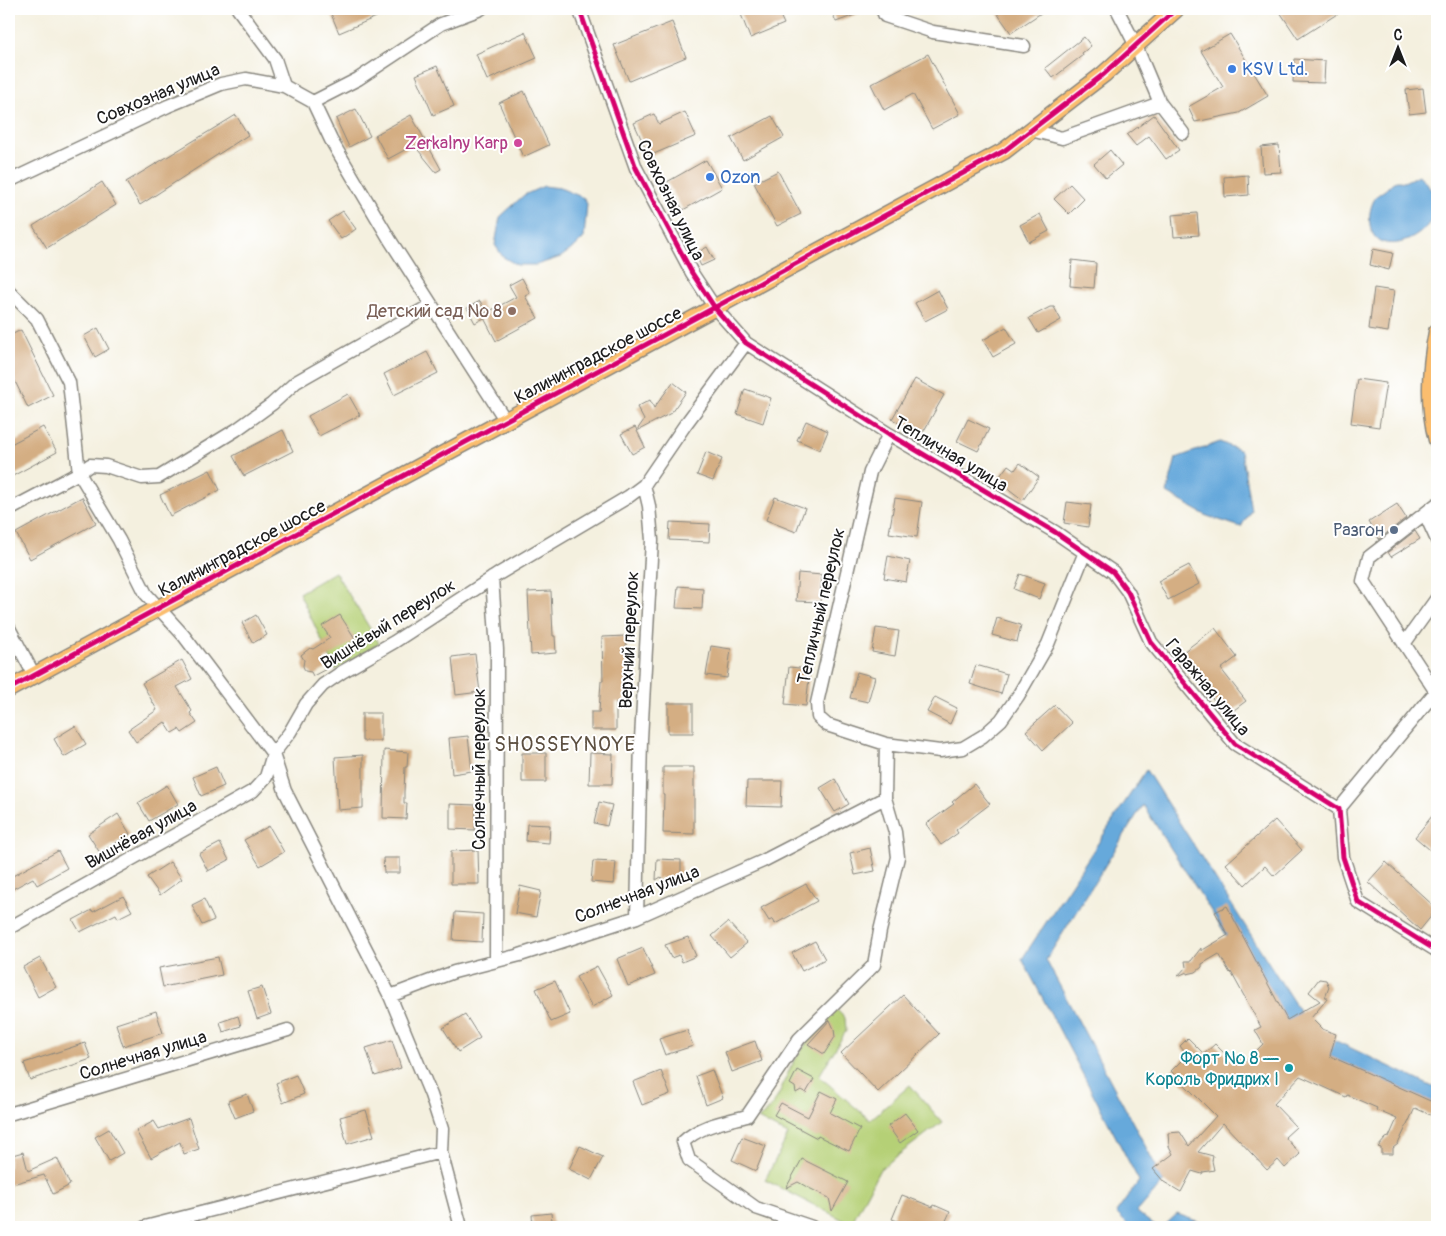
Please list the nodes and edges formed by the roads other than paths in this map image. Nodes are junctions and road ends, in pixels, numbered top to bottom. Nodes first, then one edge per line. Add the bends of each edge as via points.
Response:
1 (238, 9) edge
2 (481, 9) edge
3 (593, 9) edge
4 (882, 9) edge
5 (1116, 9) edge
6 (1176, 9) edge
7 (580, 11) edge
8 (1024, 46) dead end
9 (1136, 46) junction
10 (284, 86) junction
11 (313, 102) junction
12 (1160, 103) junction
13 (1031, 130) junction
14 (1183, 133) dead end
15 (9, 181) edge
16 (9, 291) edge
17 (431, 305) junction
18 (715, 308) junction
19 (1437, 332) edge
20 (746, 342) junction
21 (506, 421) junction
22 (888, 434) junction
23 (1437, 440) edge
24 (79, 473) junction
25 (644, 485) junction
26 (1437, 504) edge
27 (9, 510) edge
28 (1425, 514) junction
29 (1437, 540) edge
30 (1085, 552) junction
31 (492, 578) junction
32 (1437, 598) edge
33 (158, 608) junction
34 (9, 628) edge
35 (1151, 642) joint
36 (13, 644) edge
37 (1404, 644) junction
38 (34, 674) junction
39 (9, 689) edge
40 (1437, 691) edge
41 (886, 744) junction
42 (273, 754) junction
43 (885, 798) junction
44 (1339, 809) junction
45 (637, 917) junction
46 (9, 928) edge
47 (1437, 951) edge
48 (496, 961) junction
49 (390, 996) junction
50 (288, 1030) dead end
51 (9, 1114) edge
52 (441, 1152) junction
53 (145, 1227) edge
54 (461, 1227) edge
55 (812, 1227) edge

1 - 10 street via 275,59
2 - 11 street via 441,24 358,79
3 - 7 street
4 - 8 street via 885,16 933,32
5 - 9 street
6 - 9 main road, Калининградское шоссе
7 - 18 street, Совхозная улица via 636,168 692,273
9 - 12 street
9 - 13 main road, Калининградское шоссе
10 - 11 street, Совхозная улица
10 - 15 street, Совхозная улица via 246,79 222,84
11 - 17 street via 331,140
12 - 13 street via 1062,138
12 - 14 street
13 - 18 main road, Калининградское шоссе via 1004,151
16 - 24 street via 37,319 69,382
17 - 21 street
17 - 24 street via 296,382 236,430 160,476 142,478 106,466 90,465
18 - 20 street, Тепличная улица
18 - 21 main road, Калининградское шоссе
19 - 23 main road via 1431,388
20 - 22 street, Тепличная улица
20 - 25 street
21 - 33 main road, Калининградское шоссе
22 - 30 street, Тепличная улица
22 - 41 street, Тепличный переулок via 870,472 817,703 818,717 827,726
24 - 27 street
24 - 33 street via 119,540 146,594
25 - 31 street, Вишнёвый переулок
25 - 45 street, Верхний переулок via 652,540 641,739
26 - 28 street
28 - 29 street
28 - 37 street via 1369,557 1363,581
30 - 35 street, Тепличная улица via 1113,572 1128,592
30 - 41 street via 1048,644 1001,720 964,748 940,751
31 - 42 street, Вишнёвый переулок via 323,685 306,704
31 - 48 street, Солнечный переулок via 497,650
32 - 37 street
33 - 38 main road, Калининградское шоссе
33 - 42 street via 184,636
34 - 36 street
35 - 44 street, Гаражная улица via 1235,744
36 - 38 street
37 - 40 street
38 - 39 main road, Калининградское шоссе
40 - 44 street
41 - 43 street
42 - 46 street, Вишнёвая улица via 266,777 253,791
42 - 49 street via 285,790
43 - 45 street, Солнечная улица via 763,862
43 - 55 street via 898,857 874,965 798,1039 747,1116 706,1127 692,1133 683,1142 689,1160 756,1208
44 - 47 street via 1343,857 1358,902
45 - 48 street, Солнечная улица
48 - 49 street, Солнечная улица via 454,972
49 - 52 street via 431,1095 442,1129
50 - 51 street, Солнечная улица
52 - 53 street
52 - 54 street

